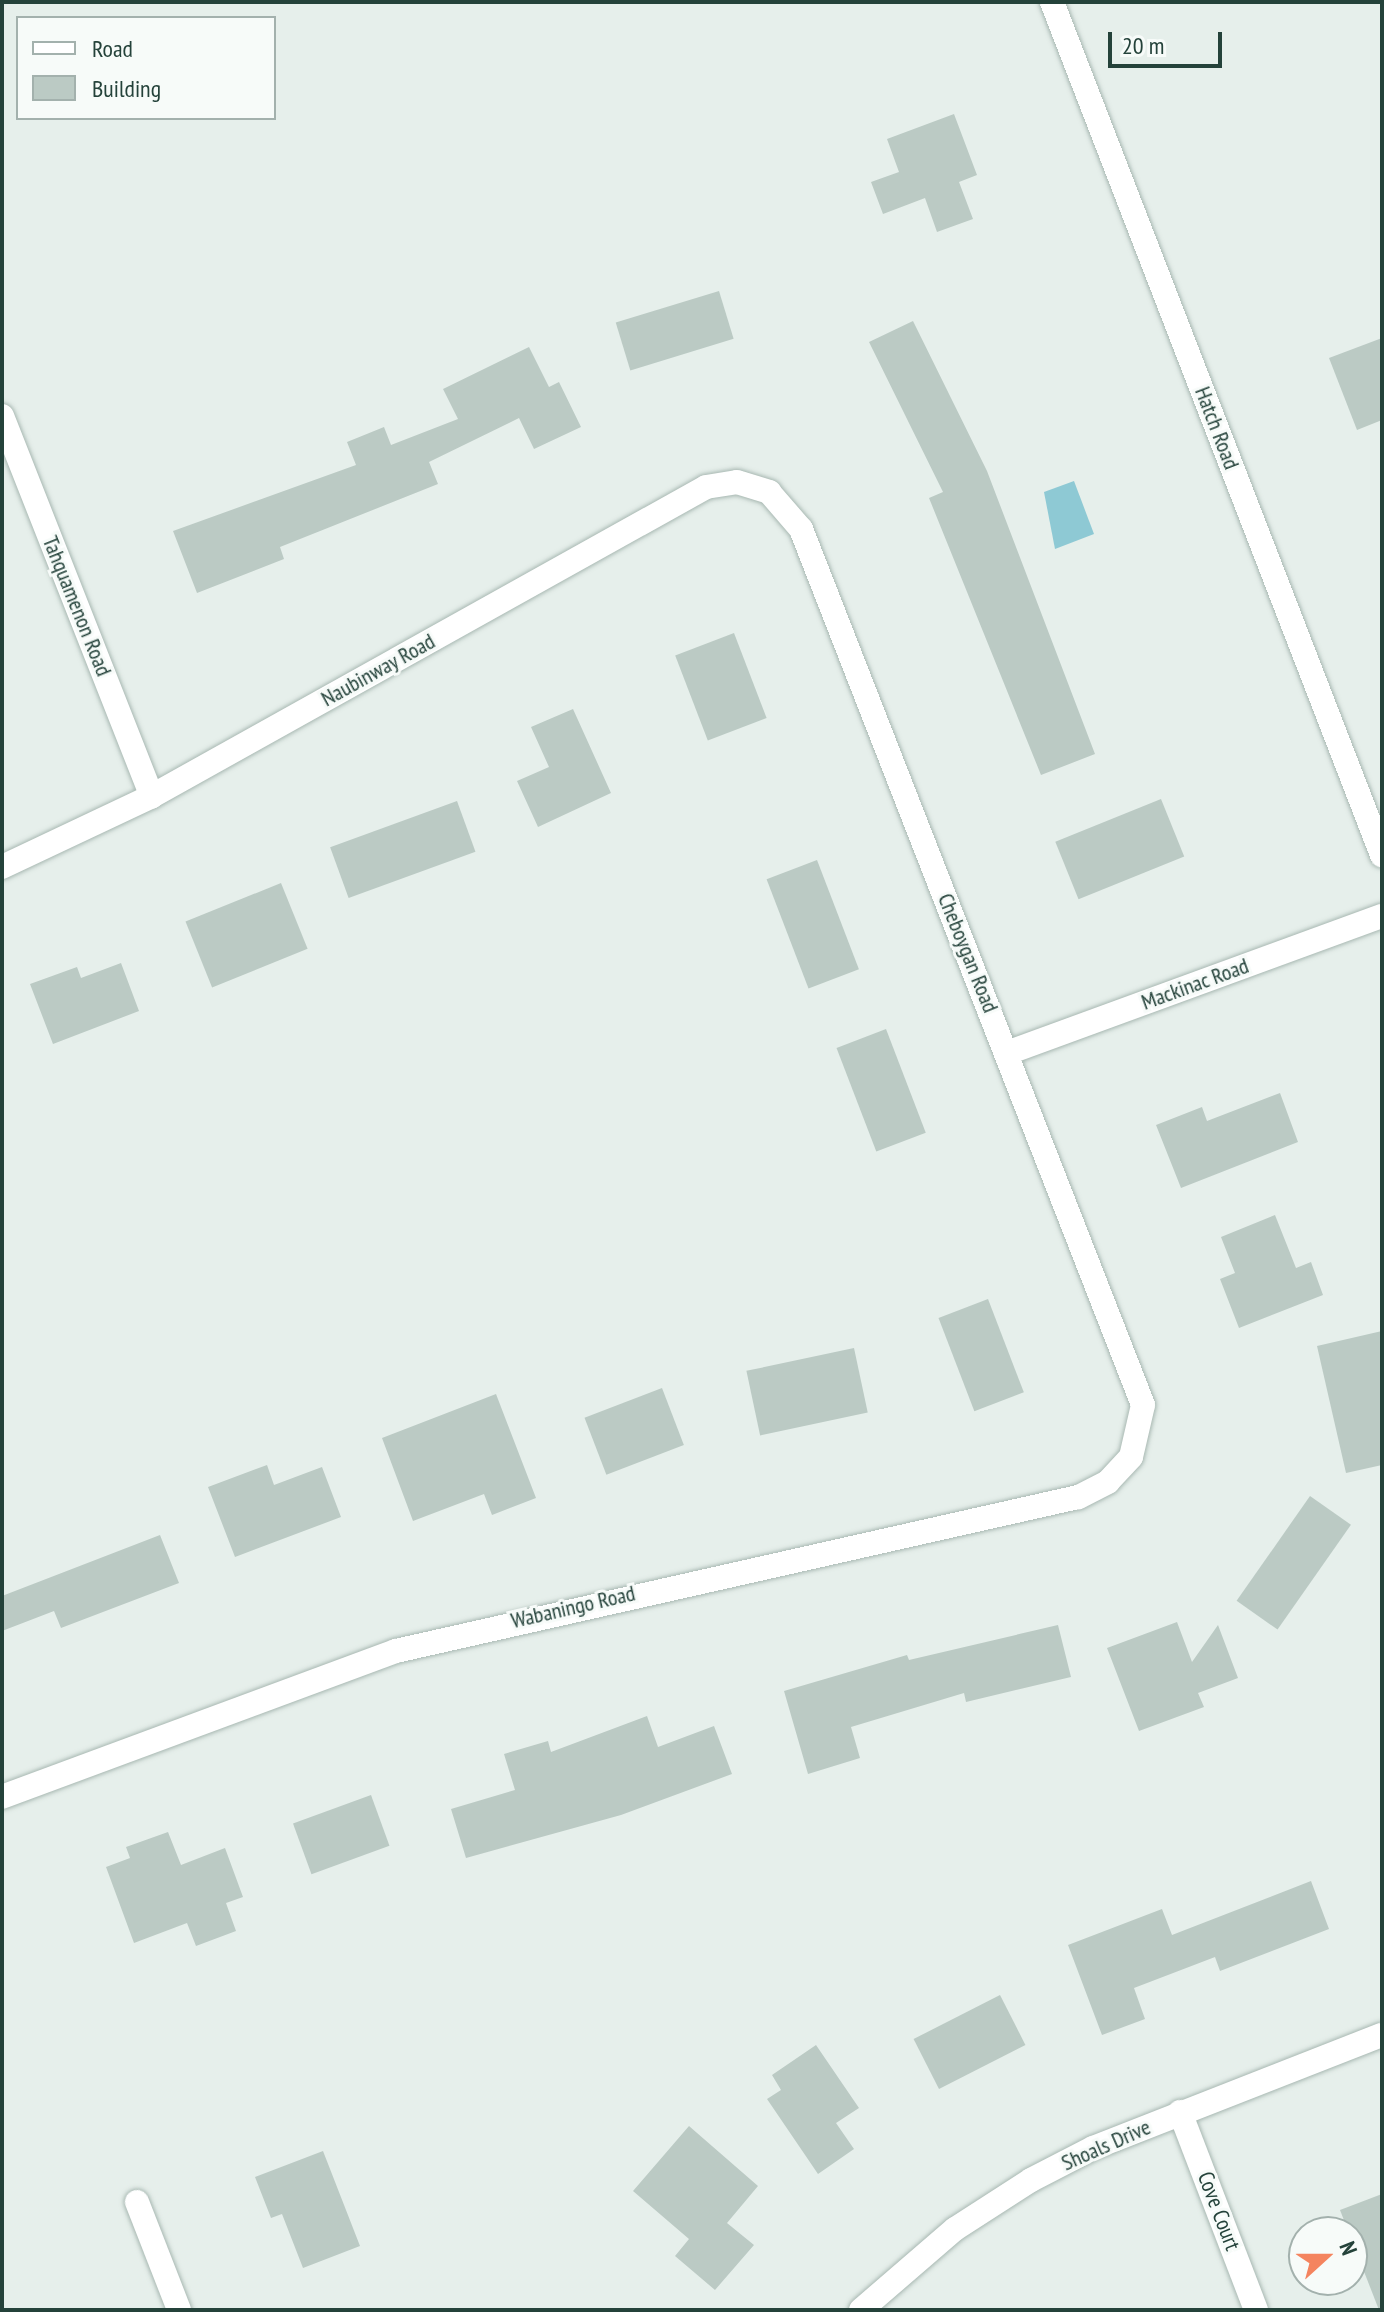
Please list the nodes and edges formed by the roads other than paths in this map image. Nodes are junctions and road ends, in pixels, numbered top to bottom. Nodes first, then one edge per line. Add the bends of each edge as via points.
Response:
1 (1052, 2) edge
2 (2, 416) edge
3 (754, 485) joint
4 (152, 796) junction
5 (1382, 855) edge
6 (2, 867) edge
7 (1382, 916) edge
8 (1007, 1053) junction
9 (1138, 1441) joint
10 (2, 1797) edge
11 (1382, 2035) edge
12 (1180, 2112) junction
13 (137, 2202) dead end
14 (179, 2310) edge
15 (861, 2310) edge
16 (1256, 2310) edge

1 - 5 street, Hatch Road
2 - 4 street, Tahquamenon Road
3 - 4 street, Naubinway Road via 720,483 694,493
3 - 8 street, Cheboygan Road via 782,501 801,529
4 - 6 street, Naubinway Road
7 - 8 street, Mackinac Road
8 - 9 street, Cheboygan Road via 1140,1391
9 - 10 street, Wabaningo Road via 1108,1482 1078,1497 396,1651
11 - 12 street, Shoals Drive
12 - 15 street, Shoals Drive via 1093,2148 992,2203
12 - 16 street, Cove Court
13 - 14 street

